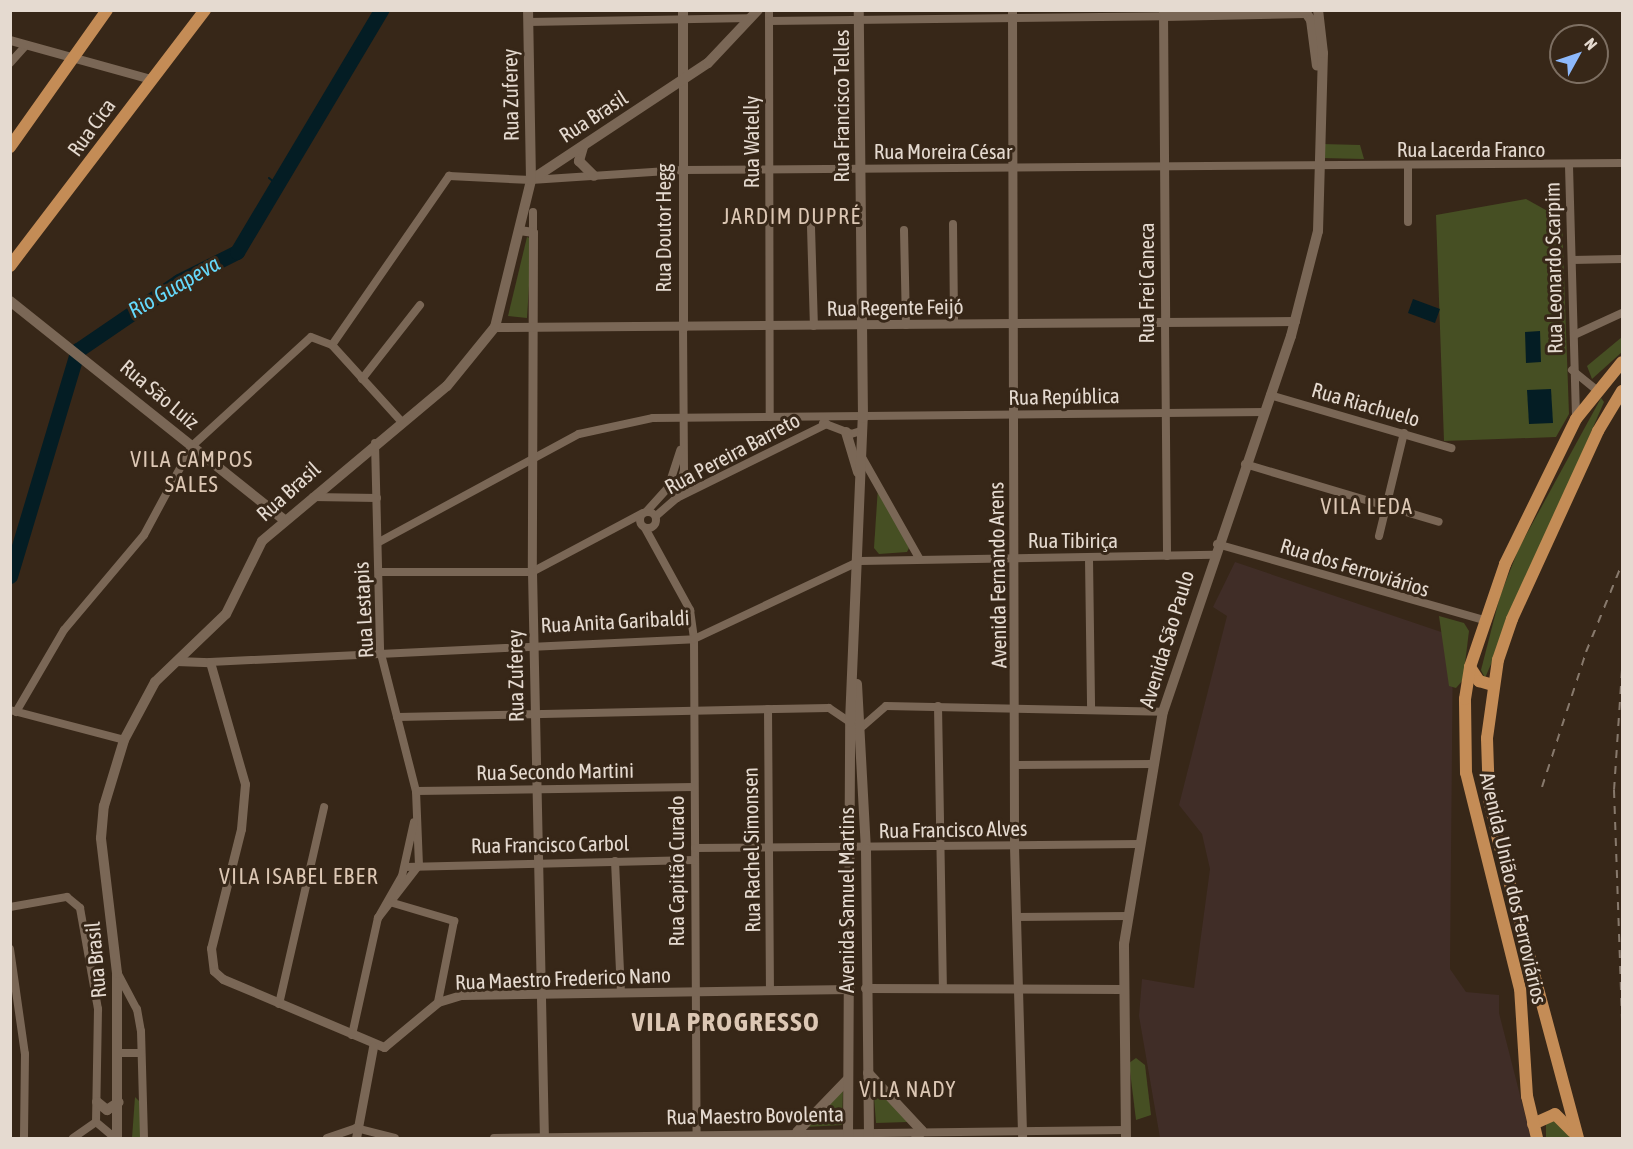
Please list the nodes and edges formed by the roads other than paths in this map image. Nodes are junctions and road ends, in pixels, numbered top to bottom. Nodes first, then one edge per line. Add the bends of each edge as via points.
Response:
1 (107, 10) edge
2 (205, 10) edge
3 (769, 10) edge
4 (1318, 10) edge
5 (1304, 12) edge
6 (1163, 13) edge
7 (754, 14) edge
8 (859, 14) edge
9 (1012, 14) edge
10 (683, 15) edge
11 (528, 16) edge
12 (769, 21) junction
13 (10, 40) edge
14 (26, 45) junction
15 (75, 54) junction
16 (10, 63) edge
17 (1318, 73) junction
18 (151, 79) junction
19 (683, 81) junction
20 (12, 143) edge
21 (585, 144) junction
22 (1623, 163) edge
23 (1319, 166) junction
24 (1569, 166) junction
25 (1408, 167) junction
26 (1164, 168) junction
27 (861, 169) junction
28 (1011, 169) junction
29 (683, 170) junction
30 (768, 171) junction
31 (594, 176) junction
32 (531, 180) junction
33 (532, 212) dead end
34 (1408, 222) dead end
35 (953, 224) dead end
36 (811, 227) dead end
37 (519, 230) junction
38 (904, 230) dead end
39 (532, 232) junction
40 (15, 251) edge
41 (1623, 259) edge
42 (1572, 260) junction
43 (10, 266) edge
44 (10, 301) edge
45 (420, 305) dead end
46 (1623, 314) edge
47 (1165, 321) junction
48 (1295, 321) junction
49 (1012, 323) junction
50 (954, 324) junction
51 (906, 325) junction
52 (814, 326) junction
53 (861, 326) junction
54 (495, 327) junction
55 (770, 327) junction
56 (531, 328) junction
57 (682, 328) junction
58 (1574, 335) junction
59 (332, 345) junction
60 (1623, 362) edge
61 (1572, 370) junction
62 (362, 379) junction
63 (1598, 391) junction
64 (1623, 391) edge
65 (1270, 395) junction
66 (1265, 412) junction
67 (1164, 413) junction
68 (1013, 414) junction
69 (848, 416) junction
70 (1606, 416) junction
71 (770, 417) junction
72 (808, 418) junction
73 (863, 418) junction
74 (681, 419) junction
75 (1576, 419) junction
76 (401, 421) junction
77 (827, 424) junction
78 (861, 431) junction
79 (844, 432) junction
80 (1404, 433) junction
81 (375, 442) junction
82 (192, 446) junction
83 (681, 446) junction
84 (1451, 448) dead end
85 (531, 457) junction
86 (862, 459) junction
87 (1245, 464) junction
88 (858, 472) junction
89 (309, 497) junction
90 (377, 498) junction
91 (677, 498) junction
92 (1386, 507) junction
93 (645, 512) junction
94 (283, 519) junction
95 (656, 519) junction
96 (1439, 522) dead end
97 (622, 527) junction
98 (644, 527) junction
99 (1379, 536) dead end
100 (379, 542) junction
101 (658, 542) junction
102 (1216, 550) junction
103 (1167, 556) junction
104 (919, 558) junction
105 (1015, 558) junction
106 (1089, 559) junction
107 (860, 561) junction
108 (379, 572) junction
109 (532, 572) junction
110 (1484, 620) junction
111 (694, 639) junction
112 (534, 643) junction
113 (380, 650) junction
114 (177, 661) junction
115 (210, 662) junction
116 (855, 663) junction
117 (1470, 667) junction
118 (1493, 685) junction
119 (938, 706) junction
120 (1016, 706) junction
121 (1091, 708) junction
122 (768, 709) junction
123 (13, 711) edge
124 (694, 712) junction
125 (1163, 712) junction
126 (535, 715) junction
127 (397, 717) junction
128 (850, 722) junction
129 (863, 726) junction
130 (124, 740) junction
131 (1153, 764) junction
132 (1017, 765) junction
133 (694, 787) junction
134 (537, 789) junction
135 (416, 791) junction
136 (324, 807) dead end
137 (417, 809) junction
138 (1140, 844) junction
139 (1014, 846) junction
140 (695, 848) junction
141 (941, 848) junction
142 (769, 849) junction
143 (850, 849) junction
144 (866, 849) junction
145 (695, 860) junction
146 (615, 861) junction
147 (540, 863) junction
148 (419, 865) junction
149 (405, 867) junction
150 (393, 903) junction
151 (10, 907) edge
152 (1128, 916) junction
153 (1016, 917) junction
154 (378, 918) junction
155 (10, 949) edge
156 (117, 972) junction
157 (865, 988) junction
158 (850, 989) junction
159 (943, 989) junction
160 (1018, 989) junction
161 (1121, 989) junction
162 (770, 991) junction
163 (542, 992) junction
164 (621, 992) junction
165 (695, 992) junction
166 (438, 1002) junction
167 (279, 1004) junction
168 (352, 1035) junction
169 (373, 1047) junction
170 (121, 1053) junction
171 (141, 1053) junction
172 (868, 1073) junction
173 (847, 1080) junction
174 (96, 1102) junction
175 (119, 1102) junction
176 (96, 1122) junction
177 (1533, 1124) junction
178 (356, 1128) junction
179 (1125, 1134) edge
180 (785, 1135) edge
181 (800, 1135) edge
182 (848, 1135) edge
183 (869, 1135) edge
184 (919, 1135) edge
185 (1022, 1135) edge
186 (697, 1136) edge
187 (544, 1137) edge
188 (617, 1137) edge
189 (24, 1138) edge
190 (73, 1138) edge
191 (116, 1138) edge
192 (144, 1138) edge
193 (327, 1138) edge
194 (356, 1138) edge
195 (395, 1138) edge
196 (494, 1138) edge
197 (1537, 1138) edge
198 (1577, 1138) edge

1 - 15 main road
2 - 18 main road, Rua Cica
3 - 12 street, Rua Watelly
4 - 17 main road via 1323,53
5 - 6 street
5 - 17 main road via 1311,20
6 - 9 street
6 - 26 street, Rua Frei Caneca
7 - 10 street
7 - 19 main road, Rua Brasil via 708,63
8 - 9 street
8 - 12 street
8 - 27 main road, Rua Francisco Telles
9 - 28 street, Avenida Fernando Arens
10 - 11 street
10 - 19 main road, Rua Doutor Hegg
11 - 32 main road, Rua Zuferey
12 - 30 street, Rua Watelly
13 - 14 street
14 - 15 street
14 - 16 street
15 - 18 street
15 - 20 main road
17 - 23 main road, Avenida São Paulo
18 - 40 main road, Rua Cica
19 - 21 main road, Rua Brasil
19 - 29 street, Rua Doutor Hegg
21 - 31 main road via 579,161
21 - 32 main road, Rua Brasil
22 - 24 street, Rua Lacerda Franco
23 - 25 street, Rua Lacerda Franco
23 - 26 street, Rua Moreira César
23 - 48 main road, Avenida São Paulo via 1318,231
24 - 25 street, Rua Lacerda Franco
24 - 42 street, Rua Leonardo Scarpim
25 - 34 street
26 - 28 street, Rua Moreira César
26 - 47 street, Rua Frei Caneca
27 - 28 street, Rua Moreira César
27 - 30 street, Rua Moreira César
27 - 53 main road, Rua Francisco Telles
28 - 49 street, Avenida Fernando Arens
29 - 30 street, Rua Moreira César
29 - 31 street, Rua Moreira César
29 - 57 street, Rua Doutor Hegg
30 - 55 street, Rua Watelly
31 - 32 street, Rua Moreira César
32 - 37 main road, Rua Brasil
32 - 59 street, Rua Moreira César via 449,176
33 - 39 street, Rua Zuferey
35 - 50 street
36 - 52 street
37 - 39 street
37 - 54 main road, Rua Brasil
38 - 51 street
39 - 56 street, Rua Zuferey
40 - 43 main road, Rua Cica
41 - 42 street
42 - 58 street, Rua Leonardo Scarpim
44 - 82 main road, Rua São Luiz via 70,344
45 - 62 street
46 - 58 street
47 - 48 street, Rua Regente Feijó
47 - 49 street, Rua Regente Feijó
47 - 67 street, Rua Frei Caneca
48 - 65 main road, Avenida São Paulo
49 - 50 street, Rua Regente Feijó
49 - 68 street, Avenida Fernando Arens
50 - 51 street, Rua Regente Feijó
51 - 53 street, Rua Regente Feijó
52 - 53 street, Rua Regente Feijó
52 - 55 street, Rua Regente Feijó
53 - 73 main road, Rua Francisco Telles
54 - 56 street, Rua Regente Feijó
54 - 76 main road, Rua Brasil via 471,363
55 - 57 street, Rua Regente Feijó
55 - 71 street, Rua Watelly
56 - 57 street, Rua Regente Feijó
56 - 85 street, Rua Zuferey
57 - 74 street, Rua Doutor Hegg
58 - 61 street, Rua Leonardo Scarpim
59 - 62 street
59 - 82 street via 311,337
60 - 63 main road, Avenida União dos Ferroviários
61 - 63 street
61 - 75 street, Rua Leonardo Scarpim
62 - 76 street
63 - 70 main road via 1611,399
63 - 75 main road, Avenida União dos Ferroviários
64 - 70 main road, Avenida União dos Ferroviários
65 - 66 main road, Avenida São Paulo
65 - 80 street, Rua Riachuelo
66 - 67 street, Rua República
66 - 87 main road, Avenida São Paulo
67 - 68 street, Rua República
67 - 103 street, Rua Frei Caneca
68 - 73 street, Rua República
68 - 105 street, Avenida Fernando Arens
69 - 72 street, Rua República
69 - 73 street, Rua República
69 - 79 street
70 - 118 main road, Avenida União dos Ferroviários via 1512,619
71 - 72 street
71 - 74 street
72 - 77 street
73 - 78 main road, Avenida Samuel Martins
74 - 83 street, Rua Doutor Hegg
74 - 85 street via 614,424
75 - 110 main road, Avenida União dos Ferroviários
76 - 81 main road, Rua Brasil
77 - 79 street
77 - 91 street, Rua Pereira Barreto
78 - 79 street
78 - 86 main road, Avenida Samuel Martins
79 - 88 main road
80 - 84 street, Rua Riachuelo
80 - 92 street
81 - 89 main road, Rua Brasil
81 - 90 street, Rua Lestapis
82 - 94 main road, Rua São Luiz
82 - 123 street via 144,535 64,630
83 - 91 street, Rua Doutor Hegg via 684,470
83 - 93 street, Rua Doutor Hegg via 668,488
85 - 100 street
85 - 109 street, Rua Zuferey
86 - 88 main road, Avenida Samuel Martins
86 - 104 street
87 - 92 street
87 - 102 main road, Avenida São Paulo
88 - 107 main road, Avenida Samuel Martins
89 - 90 street
89 - 94 main road, Rua Brasil
90 - 100 street, Rua Lestapis
91 - 95 street, Rua Pereira Barreto
92 - 96 street
92 - 99 street
93 - 95 street
93 - 97 street
93 - 98 street
94 - 114 main road, Rua Brasil via 262,541 226,614
95 - 98 street, Rua Pereira Barreto
95 - 101 street
97 - 98 street
97 - 109 street
98 - 101 street
100 - 108 street, Rua Lestapis
101 - 111 street, Rua Capitão Curado via 690,610
102 - 103 street, Rua Tibiriça
102 - 110 street, Rua dos Ferroviários
102 - 125 main road, Avenida São Paulo
103 - 106 street, Rua Tibiriça
104 - 105 street, Rua Tibiriça
104 - 107 street, Rua Tibiriça
105 - 106 street, Rua Tibiriça
105 - 120 street, Avenida Fernando Arens
106 - 121 street
107 - 111 street, Rua Anita Garibaldi
107 - 116 main road, Avenida Samuel Martins
108 - 109 street
108 - 113 street, Rua Lestapis
109 - 112 street, Rua Zuferey
110 - 117 main road, Avenida União dos Ferroviários
111 - 112 street, Rua Anita Garibaldi
111 - 124 street, Rua Capitão Curado
112 - 113 street, Rua Anita Garibaldi
112 - 126 street, Rua Zuferey
113 - 115 street, Rua Anita Garibaldi
113 - 127 street, Rua Lestapis
114 - 115 street, Rua Anita Garibaldi
114 - 130 main road, Rua Brasil via 140,704
115 - 167 street via 240,763 245,800 211,961 223,979
116 - 128 main road, Avenida Samuel Martins
116 - 129 main road, Avenida Samuel Martins
117 - 118 main road via 1479,681
117 - 177 main road, Avenida União dos Ferroviários via 1466,773 1520,989
118 - 198 main road, Avenida União dos Ferroviários via 1487,738 1489,799
119 - 120 street
119 - 129 street via 886,706
119 - 141 street
120 - 121 street
120 - 132 street, Avenida Fernando Arens
121 - 125 street
122 - 124 street
122 - 128 street via 829,708
122 - 142 street, Rua Rachel Simonsen
123 - 130 street
124 - 126 street
124 - 133 street, Rua Capitão Curado
125 - 131 main road, Avenida São Paulo
126 - 127 street
126 - 134 street, Rua Zuferey
127 - 135 street, Rua Lestapis
128 - 129 main road
128 - 143 main road, Avenida Samuel Martins
129 - 144 main road, Avenida Samuel Martins
130 - 156 main road, Rua Brasil via 104,806 101,838
131 - 132 street
131 - 138 main road, Avenida São Paulo
132 - 139 street, Avenida Fernando Arens
133 - 134 street, Rua Secondo Martini
133 - 140 street, Rua Capitão Curado
134 - 135 street, Rua Secondo Martini
134 - 147 street, Rua Zuferey
135 - 137 street, Rua Lestapis
136 - 167 street
137 - 148 street, Rua Lestapis
137 - 149 street, Rua Lestapis
138 - 139 street, Rua Francisco Alves
138 - 152 main road, Avenida São Paulo
139 - 141 street, Rua Francisco Alves
139 - 153 street, Avenida Fernando Arens
140 - 142 street, Rua Francisco Alves
140 - 145 street, Rua Capitão Curado
141 - 144 street, Rua Francisco Alves
141 - 159 street
142 - 143 street, Rua Francisco Alves
142 - 162 street, Rua Rachel Simonsen
143 - 144 street, Rua Francisco Alves
143 - 158 main road, Avenida Samuel Martins
144 - 157 main road, Avenida Samuel Martins
145 - 146 street, Rua Francisco Carbol
145 - 165 street, Rua Capitão Curado
146 - 147 street, Rua Francisco Carbol
146 - 164 street
147 - 148 street, Rua Francisco Carbol
147 - 163 street, Rua Zuferey
148 - 149 street, Rua Francisco Carbol
148 - 150 street
149 - 154 street, Rua Lestapis
150 - 154 street
150 - 166 street via 454,921
151 - 174 street via 74,901 91,954 98,1009
152 - 153 street
152 - 161 main road, Avenida São Paulo
153 - 160 street, Avenida Fernando Arens
154 - 168 street, Rua Lestapis
155 - 189 street via 26,1054
156 - 170 main road, Rua Brasil
156 - 171 street via 137,1010
157 - 159 street
157 - 172 main road, Avenida Samuel Martins
158 - 162 street, Rua Maestro Frederico Nano
158 - 173 main road, Avenida Samuel Martins
159 - 160 street
160 - 161 street
160 - 185 street, Avenida Fernando Arens
161 - 179 main road, Avenida São Paulo
162 - 165 street, Rua Maestro Frederico Nano
163 - 164 street, Rua Maestro Frederico Nano
163 - 166 street, Rua Maestro Frederico Nano via 461,995
163 - 187 street, Rua Zuferey
164 - 165 street, Rua Maestro Frederico Nano
165 - 186 street, Rua Capitão Curado
166 - 169 street, Rua Maestro Frederico Nano via 398,1038
167 - 168 street
168 - 169 street
169 - 178 street
170 - 171 street
170 - 175 main road, Rua Brasil
171 - 192 street
172 - 183 main road, Avenida Samuel Martins
172 - 184 main road
173 - 181 main road
173 - 182 main road, Avenida Samuel Martins
174 - 175 main road via 107,1110
174 - 176 street
175 - 191 main road, Rua Brasil
176 - 190 street
176 - 191 street
177 - 197 main road, Avenida União dos Ferroviários
177 - 198 main road via 1555,1114
178 - 193 street
178 - 194 street
178 - 195 street
179 - 185 street, Rua Maestro Bovolenta
180 - 181 street, Rua Maestro Bovolenta
180 - 186 street, Rua Maestro Bovolenta
181 - 182 street, Rua Maestro Bovolenta
182 - 183 street, Rua Maestro Bovolenta
183 - 184 street, Rua Maestro Bovolenta
184 - 185 street, Rua Maestro Bovolenta
186 - 188 street, Rua Maestro Bovolenta
187 - 188 street, Rua Maestro Bovolenta
187 - 196 street, Rua Maestro Bovolenta

